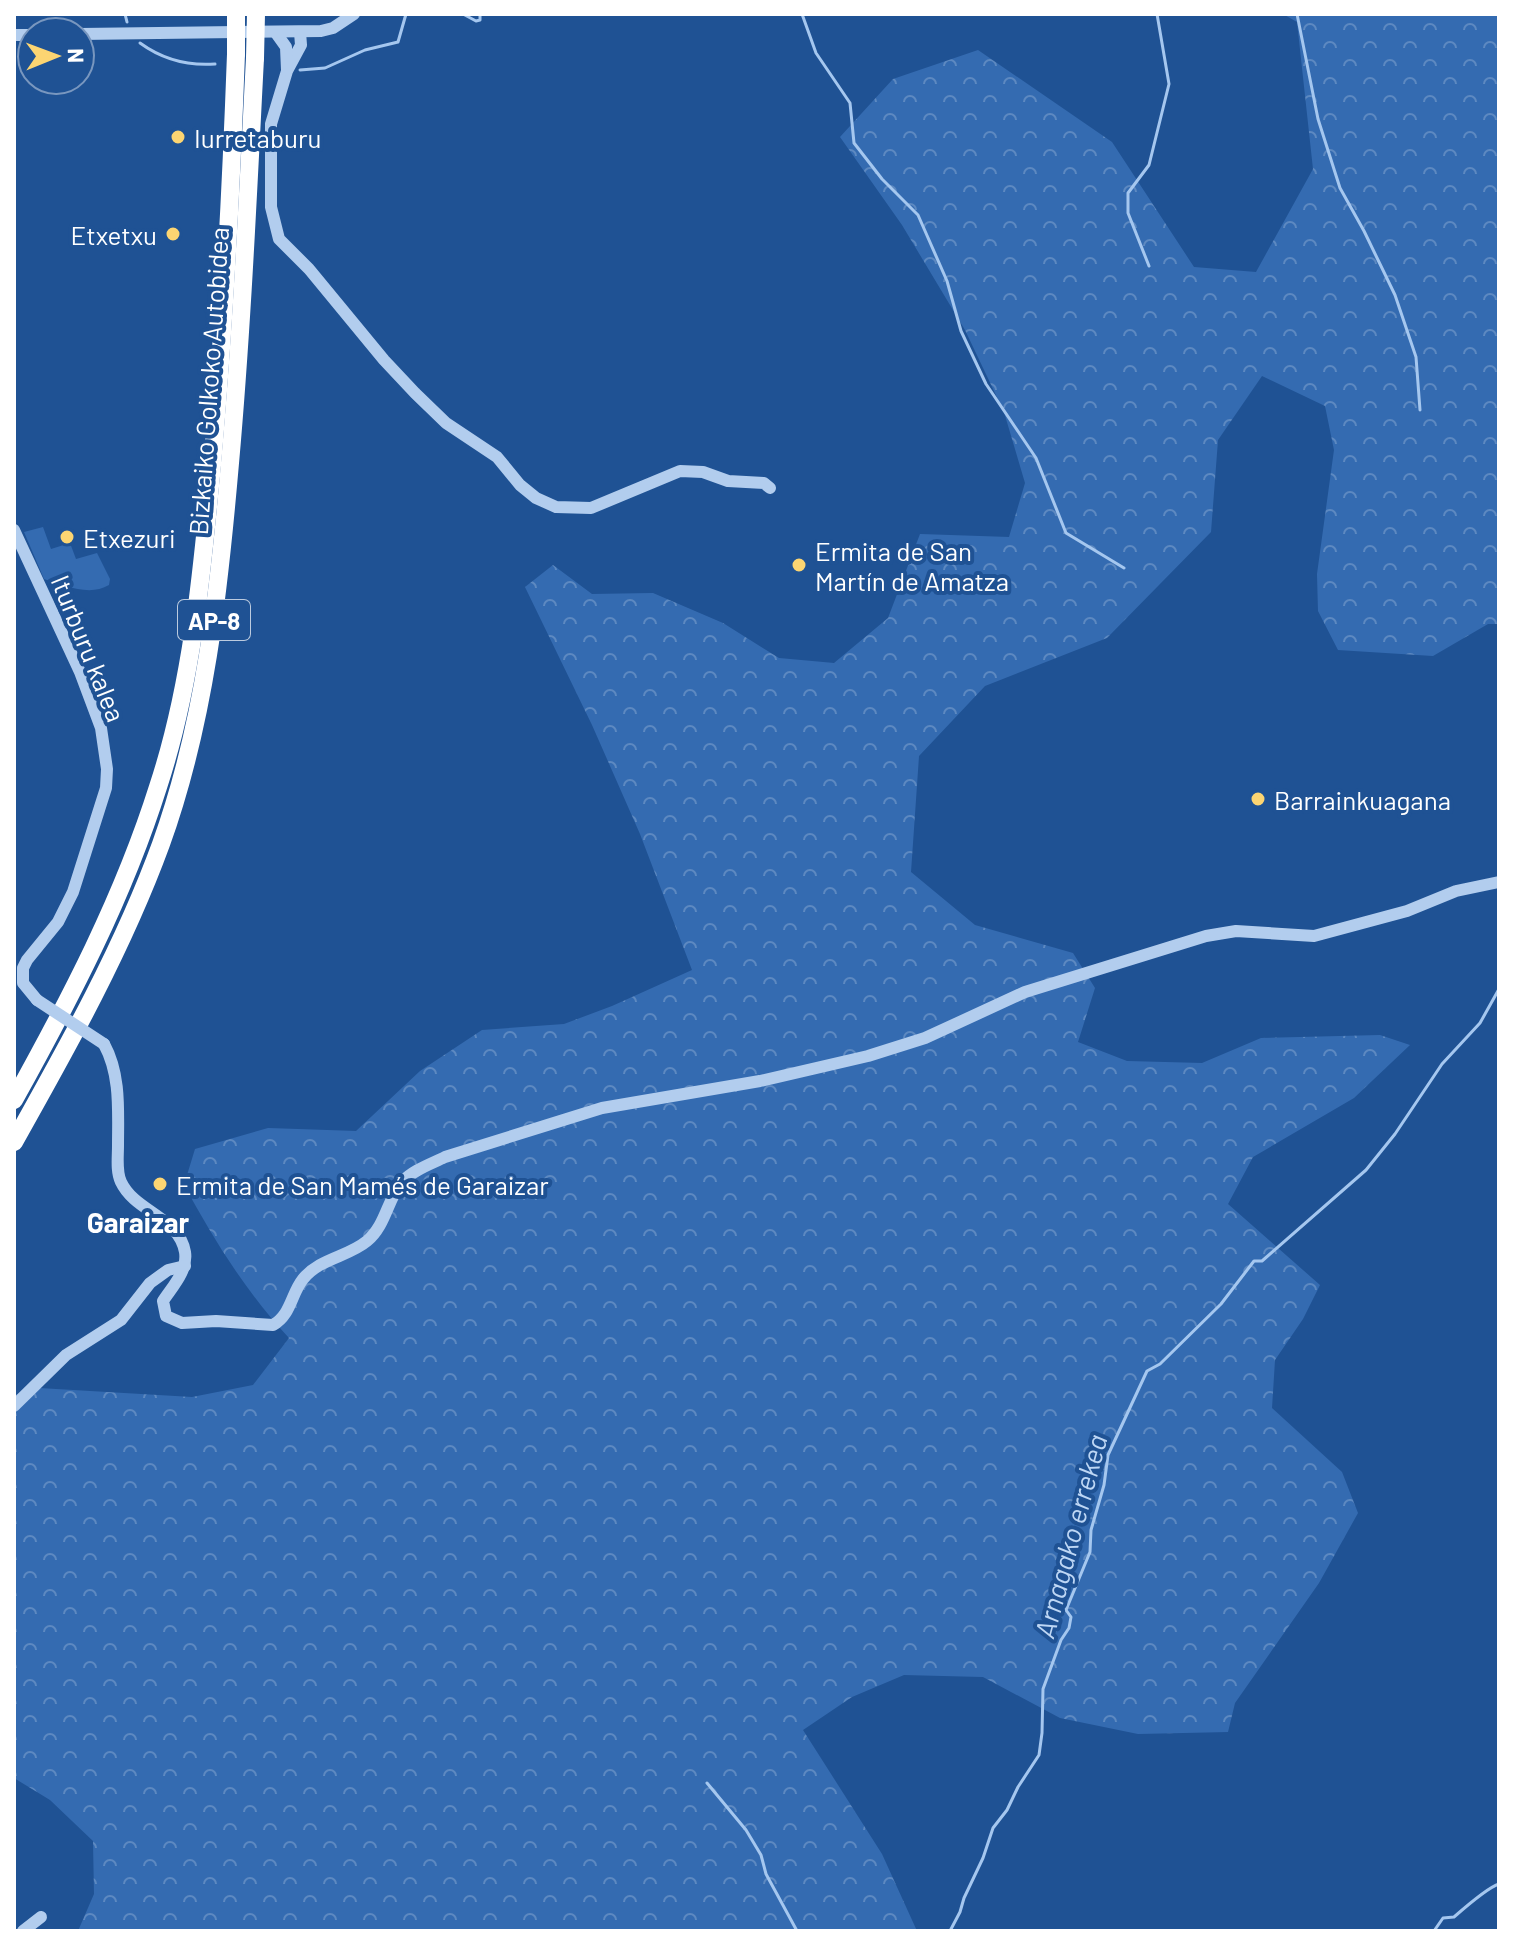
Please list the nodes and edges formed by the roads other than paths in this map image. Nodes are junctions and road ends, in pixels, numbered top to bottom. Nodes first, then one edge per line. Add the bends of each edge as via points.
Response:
1 (236, 14) edge
2 (256, 14) edge
3 (354, 14) edge
4 (333, 28) junction
5 (298, 32) junction
6 (276, 33) junction
7 (96, 34) edge
8 (292, 54) junction
9 (770, 488) dead end
10 (14, 530) edge
11 (1499, 882) edge
12 (14, 1100) edge
13 (14, 1142) edge
14 (185, 1266) junction
15 (14, 1406) edge
16 (41, 1917) dead end
17 (23, 1931) edge

1 - 12 highway, Bizkaiko Golkoko Autobidea / AP-8, bridge via 219,384 205,538 180,701 159,785 124,884
2 - 13 highway, Bizkaiko Golkoko Autobidea / AP-8, bridge via 238,372 225,518 208,657 187,761 133,910
3 - 4 street
4 - 5 street
4 - 8 street
5 - 6 street
5 - 8 street via 302,40
6 - 7 street
6 - 8 street
8 - 9 street via 271,124 269,152 271,207 279,239 446,423 497,457 536,498 556,507 591,508 680,471
10 - 14 street, Iturburu kalea, bridge via 80,672 101,728 107,769 106,788 73,892 23,968 23,983 37,1000 104,1044 113,1062 118,1098 119,1180 131,1197 174,1229 185,1251
11 - 14 street via 1314,936 1236,931 1206,936 1025,992 882,1052 760,1081 602,1108 445,1157 402,1183 365,1243 309,1273 287,1313 273,1325 170,1320 163,1301
14 - 15 street via 150,1283 121,1320 66,1355
16 - 17 street

